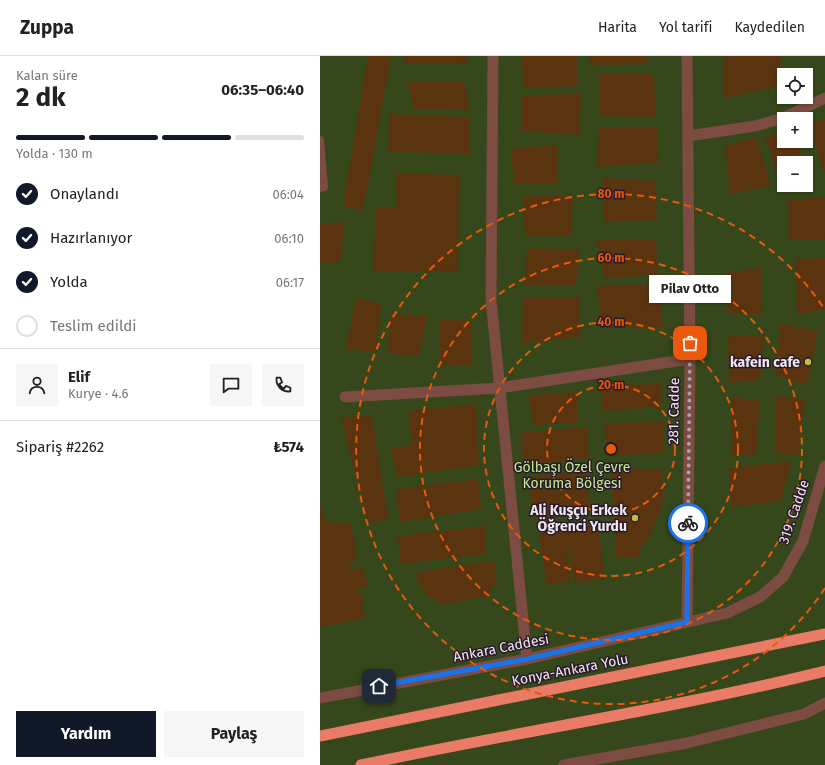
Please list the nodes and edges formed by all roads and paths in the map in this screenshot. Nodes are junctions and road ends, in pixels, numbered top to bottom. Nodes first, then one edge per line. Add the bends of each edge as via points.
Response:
1 (493, 56) edge
2 (688, 56) edge
3 (825, 98) edge
4 (688, 136) junction
5 (320, 140) edge
6 (320, 188) edge
7 (690, 359) junction
8 (500, 388) junction
9 (345, 397) dead end
10 (825, 466) edge
11 (687, 622) junction
12 (825, 634) edge
13 (527, 659) junction
14 (825, 671) edge
15 (320, 698) edge
16 (825, 703) edge
17 (320, 736) edge
18 (361, 765) edge
19 (564, 765) edge

1 - 8 street via 491,300
2 - 4 street, 281. Cadde
3 - 4 street via 783,118 755,126
4 - 7 street, 281. Cadde
5 - 6 lane via 324,187
7 - 8 street
7 - 11 street, 281. Cadde
8 - 9 street
8 - 13 street
10 - 11 street, 319. Cadde via 803,541 783,577 760,597 726,613
11 - 13 street, Ankara Caddesi
12 - 17 highway, Konya-Ankara Yolu
13 - 15 street, Ankara Caddesi
14 - 18 highway via 752,689
16 - 19 street via 804,714 687,743

